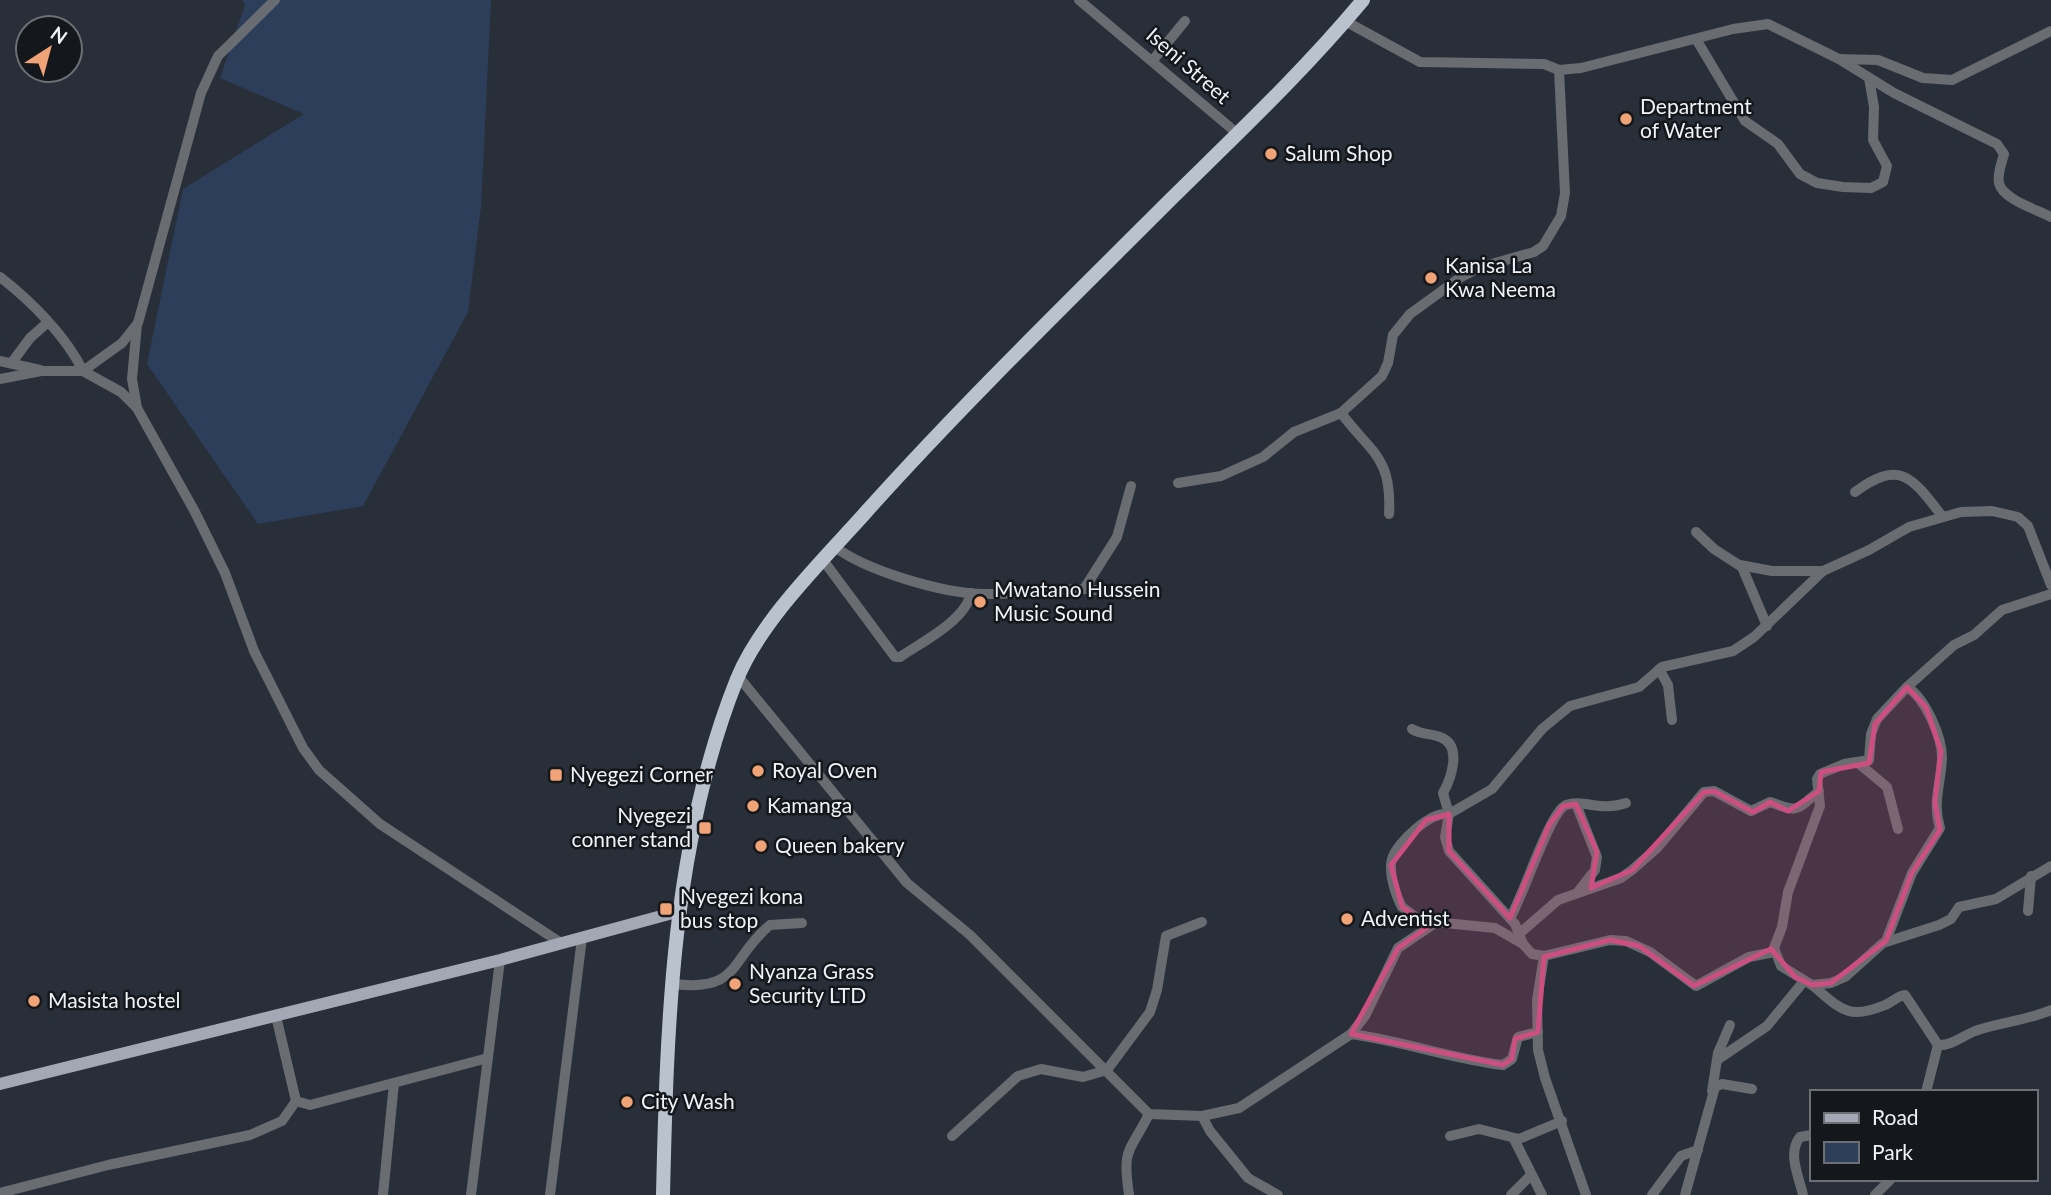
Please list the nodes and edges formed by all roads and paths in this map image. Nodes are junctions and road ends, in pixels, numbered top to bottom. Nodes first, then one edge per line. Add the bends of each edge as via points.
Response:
1 (275, 0) edge
2 (1079, 0) edge
3 (1363, 0) edge
4 (1185, 21) dead end
5 (1345, 21) junction
6 (2051, 31) edge
7 (1696, 39) junction
8 (1839, 59) junction
9 (1153, 60) junction
10 (1559, 71) junction
11 (1869, 78) junction
12 (1238, 134) junction
13 (2051, 217) edge
14 (0, 277) edge
15 (47, 323) junction
16 (138, 323) junction
17 (0, 361) edge
18 (13, 361) junction
19 (41, 371) junction
20 (83, 371) junction
21 (0, 379) edge
22 (137, 408) junction
23 (1341, 413) junction
24 (1178, 483) dead end
25 (1131, 486) dead end
26 (1855, 492) dead end
27 (1389, 514) dead end
28 (1942, 516) junction
29 (1696, 532) dead end
30 (835, 547) junction
31 (823, 560) junction
32 (1740, 565) junction
33 (2048, 567) edge
34 (1823, 572) junction
35 (2050, 583) edge
36 (1084, 589) junction
37 (971, 593) junction
38 (1135, 594) dead end
39 (2047, 595) edge
40 (1767, 626) junction
41 (1659, 669) junction
42 (738, 676) junction
43 (1907, 687) junction
44 (1672, 720) dead end
45 (1412, 729) dead end
46 (1858, 762) junction
47 (1819, 791) junction
48 (1626, 803) dead end
49 (1576, 804) junction
50 (1449, 814) junction
51 (1898, 829) dead end
52 (2051, 866) edge
53 (2031, 876) junction
54 (1577, 893) junction
55 (680, 911) junction
56 (2028, 911) dead end
57 (1510, 918) junction
58 (1202, 922) dead end
59 (1435, 922) junction
60 (802, 923) dead end
61 (1520, 933) junction
62 (582, 938) junction
63 (1885, 941) junction
64 (561, 943) junction
65 (1522, 944) junction
66 (1774, 952) junction
67 (1544, 956) junction
68 (500, 960) junction
69 (1808, 983) junction
70 (674, 984) junction
71 (2051, 1010) edge
72 (276, 1016) junction
73 (1730, 1026) dead end
74 (1538, 1032) junction
75 (1351, 1034) junction
76 (1938, 1045) junction
77 (488, 1058) junction
78 (1717, 1060) junction
79 (1107, 1070) junction
80 (394, 1083) junction
81 (0, 1084) edge
82 (1752, 1089) dead end
83 (1927, 1090) edge
84 (1712, 1094) junction
85 (296, 1101) junction
86 (1149, 1114) junction
87 (1202, 1116) junction
88 (1562, 1121) junction
89 (1810, 1135) edge
90 (952, 1136) dead end
91 (1450, 1136) dead end
92 (1514, 1139) junction
93 (1698, 1150) junction
94 (1531, 1175) junction
95 (1889, 1181) edge
96 (0, 1193) edge
97 (1583, 1194) edge
98 (383, 1195) edge
99 (471, 1195) edge
100 (550, 1195) edge
101 (663, 1195) edge
102 (1129, 1195) edge
103 (1278, 1195) edge
104 (1511, 1195) edge
105 (1542, 1195) edge
106 (1652, 1195) edge
107 (1685, 1195) edge
108 (1803, 1195) edge
109 (1875, 1195) edge

1 - 16 street via 218,55 201,93
2 - 9 street, Iseni Street
3 - 5 highway
4 - 9 street
5 - 10 street via 1420,62 1544,64
5 - 12 highway
6 - 8 street via 1952,80 1923,78 1878,60
7 - 8 street via 1768,24
7 - 10 street
7 - 11 street via 1745,121 1777,144 1800,174 1817,183 1871,188 1884,182 1887,166 1873,140
8 - 11 street
9 - 12 street, Iseni Street
10 - 23 street via 1565,193 1561,216 1550,237 1534,251 1461,277 1410,314 1393,335 1382,376
11 - 13 street via 1997,144 2004,154 2000,186
12 - 30 highway via 898,477
14 - 15 street
15 - 18 street
15 - 20 street via 74,352
16 - 20 street via 122,343
16 - 22 street via 132,379
17 - 18 street
18 - 19 street
19 - 20 street
19 - 21 street
20 - 22 street via 121,392
22 - 64 street via 195,512 225,573 254,651 319,770 380,824
23 - 24 street via 1294,432 1263,457 1221,476
23 - 27 street via 1386,471
25 - 36 street via 1117,537
26 - 28 street via 1880,475 1897,474 1916,486
28 - 33 street via 1982,510 2020,518
28 - 34 street via 1902,530
29 - 32 street via 1714,550
30 - 31 highway
30 - 37 street via 893,576
31 - 37 street via 895,657 959,616
31 - 42 highway via 800,585
32 - 34 street
32 - 40 street
33 - 35 street
34 - 40 street
35 - 39 street
36 - 37 street
36 - 38 street
39 - 43 street via 2002,610 1974,635 1945,651
40 - 41 street via 1727,653
41 - 44 street via 1668,685
41 - 50 street via 1639,687 1566,709 1542,729 1492,789
42 - 55 highway via 695,809
42 - 79 street via 907,883 970,935
43 - 46 street via 1875,724 1870,759
43 - 63 street via 1925,704 1940,744 1935,802 1940,829 1912,873
45 - 50 street via 1448,742 1453,776 1443,793
46 - 47 street via 1820,774
46 - 51 street via 1887,787
47 - 54 street via 1793,809 1769,802 1751,811 1706,791 1632,870
47 - 66 street via 1820,806 1788,892
48 - 49 street via 1609,808
49 - 54 street via 1597,855 1595,870
49 - 57 street via 1562,807 1553,818
50 - 57 street via 1445,837 1449,851
50 - 59 street via 1423,822 1391,862 1402,907 1417,918
52 - 53 street
53 - 56 street
53 - 63 street via 1996,899 1959,907 1951,919 1939,925
54 - 61 street via 1558,900
55 - 62 main road
55 - 70 highway
57 - 61 street
58 - 79 street via 1166,936 1150,1012
59 - 65 street via 1495,928
59 - 75 street via 1398,948 1365,1016
60 - 70 street via 770,925 723,980 695,987
61 - 65 street
62 - 64 main road
62 - 100 street
63 - 69 street via 1845,977 1831,983
64 - 68 main road
65 - 67 street via 1532,954
66 - 67 street via 1755,955 1698,986 1626,941 1610,940
66 - 69 street via 1781,966
67 - 74 street via 1537,1000
68 - 72 main road
68 - 77 street
69 - 76 street via 1850,1013 1886,1005 1905,995
69 - 78 street via 1767,1026
70 - 101 highway
71 - 76 street
72 - 81 main road
72 - 85 street
73 - 78 street
74 - 75 street via 1518,1037 1512,1059 1503,1065
74 - 88 street via 1545,1078
75 - 87 street via 1239,1108
76 - 83 street
77 - 80 street
77 - 99 street
78 - 84 street
79 - 86 street
79 - 90 street via 1083,1077 1041,1069 1018,1076
80 - 85 street via 310,1105
80 - 98 street
82 - 84 street via 1718,1084
84 - 93 street
85 - 96 street via 282,1121 250,1135
86 - 87 street
86 - 102 street via 1127,1151
87 - 103 street via 1248,1178
88 - 92 street
88 - 97 street
89 - 108 street via 1799,1137 1795,1145
91 - 92 street via 1479,1129
92 - 94 street
93 - 106 street via 1681,1156
93 - 107 street
94 - 104 street
94 - 105 street
95 - 109 street

